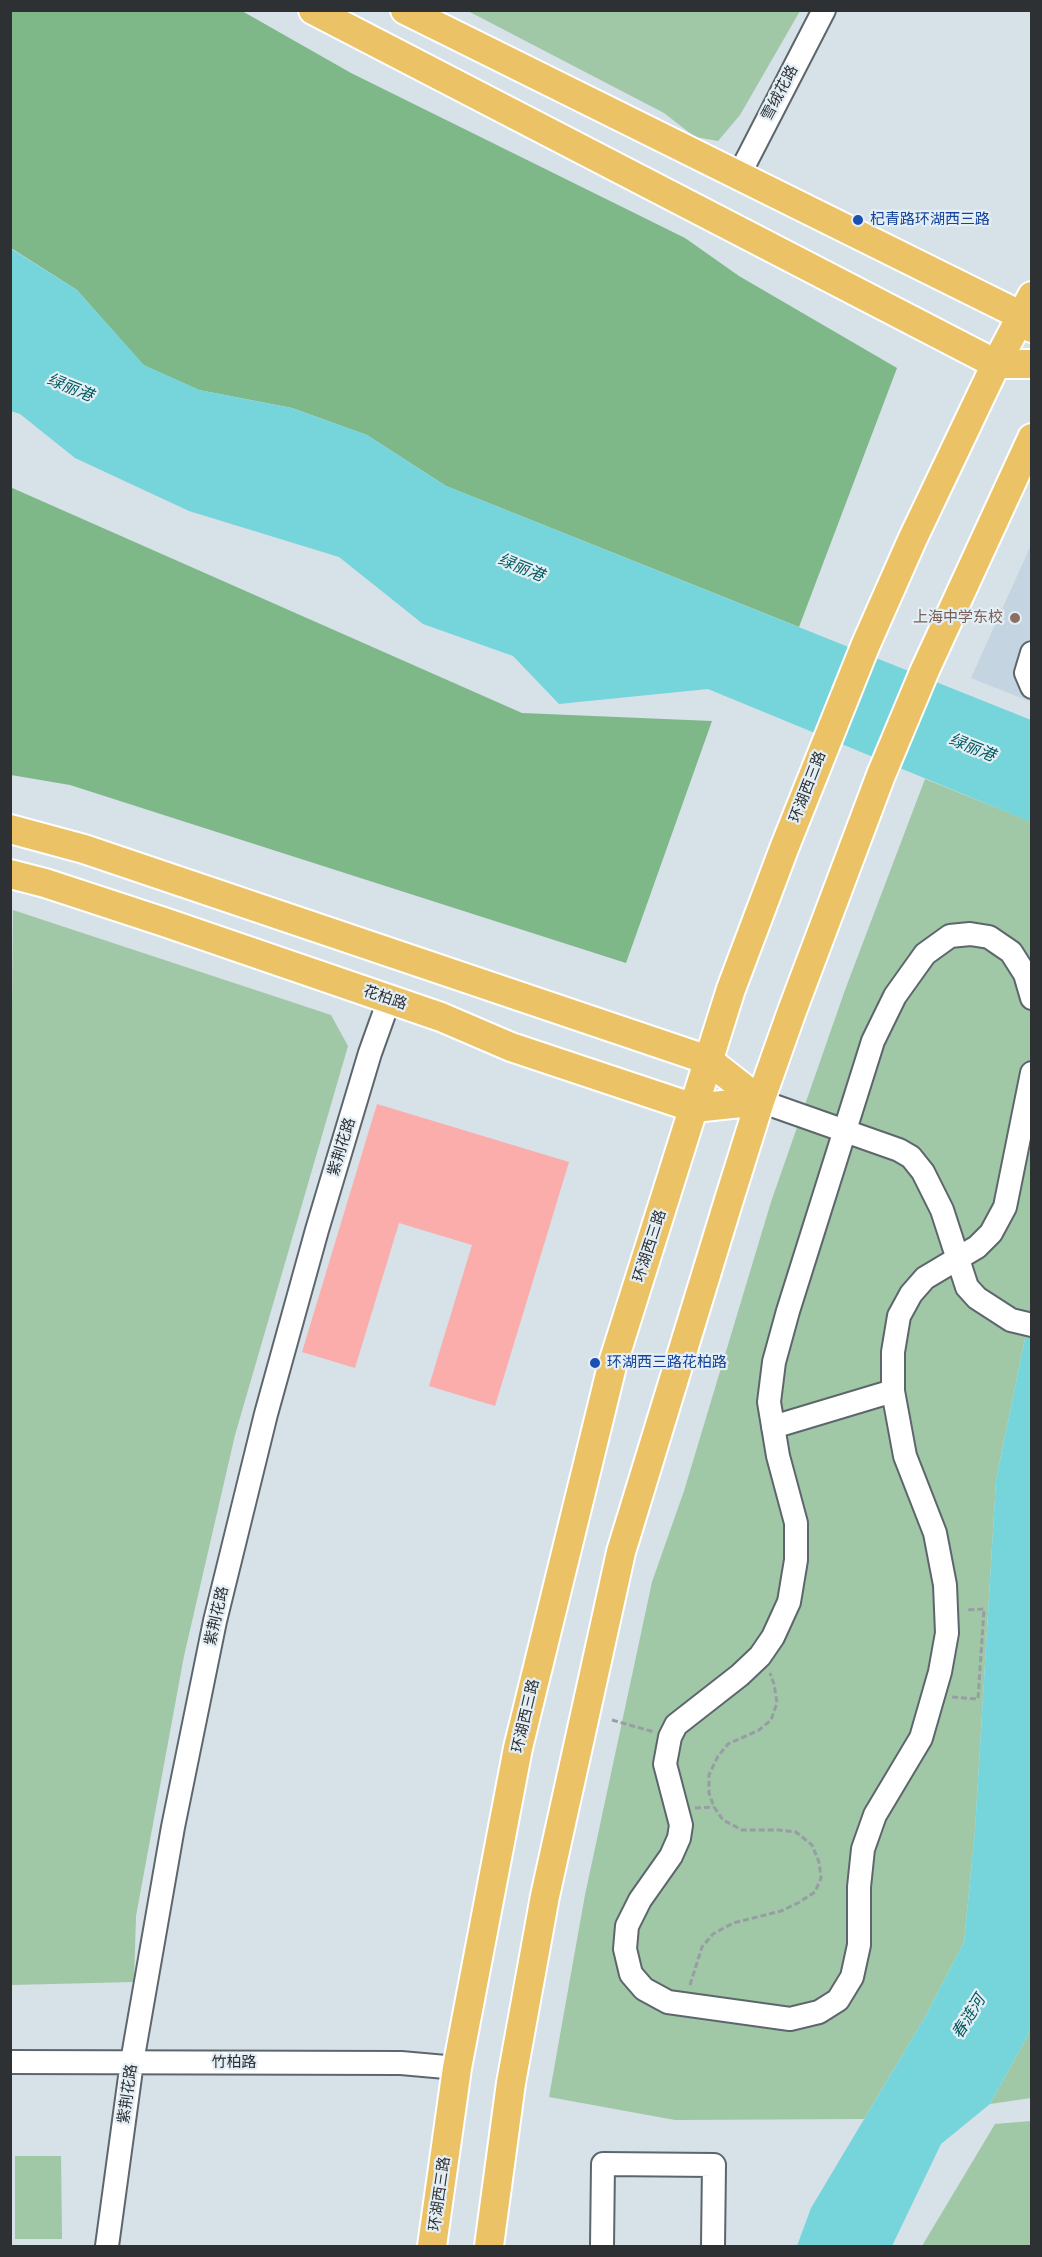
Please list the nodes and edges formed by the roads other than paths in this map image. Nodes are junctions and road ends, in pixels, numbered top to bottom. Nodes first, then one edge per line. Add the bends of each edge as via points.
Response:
1 (313, 10) edge
2 (405, 10) edge
3 (824, 10) edge
4 (738, 177) junction
5 (1028, 313) edge
6 (996, 364) junction
7 (1032, 364) edge
8 (1032, 438) edge
9 (1032, 653) edge
10 (1032, 687) edge
11 (10, 829) edge
12 (10, 874) edge
13 (1032, 998) edge
14 (389, 1000) junction
15 (708, 1060) junction
16 (1032, 1073) edge
17 (760, 1101) junction
18 (694, 1108) junction
19 (844, 1130) junction
20 (957, 1260) junction
21 (1021, 1322) edge
22 (893, 1391) junction
23 (773, 1427) junction
24 (10, 2062) edge
25 (132, 2062) junction
26 (458, 2068) junction
27 (107, 2247) edge
28 (432, 2247) edge
29 (489, 2247) edge
30 (602, 2247) edge
31 (713, 2247) edge

1 - 6 main road
2 - 4 main road
3 - 4 street, 雪绒花路
4 - 5 main road
5 - 6 main road, 环湖西三路
6 - 7 main road
6 - 15 main road, 环湖西三路 via 866,644 731,989
8 - 17 main road via 881,775
9 - 10 street via 1026,673
11 - 15 main road via 84,849
12 - 14 main road, 花柏路 via 164,922
13 - 19 street via 1025,974 1011,952 989,937 950,936 925,954 896,996 873,1041
14 - 18 main road, 花柏路 via 511,1047
14 - 25 street, 紫荆花路 via 313,1241 215,1621 173,1827
15 - 17 main road
15 - 18 main road, 环湖西三路
16 - 20 street via 1005,1207 991,1233
17 - 18 main road, 花柏路
17 - 19 street
17 - 29 main road via 621,1552 543,1908 511,2083
18 - 26 main road, 环湖西三路 via 612,1366 572,1525 518,1748
19 - 20 street via 911,1157 942,1210
19 - 23 street via 774,1362 769,1402
20 - 21 street via 967,1287 977,1298
20 - 22 street via 925,1278 899,1316 893,1352
22 - 23 street
22 - 23 street via 905,1456 935,1533 945,1585 947,1633 921,1738 875,1815 863,1849 859,1946 852,1977 838,2000 819,2012 790,2019 668,2002 644,1989 631,1974 625,1949 627,1926 679,1838 681,1825 665,1764 670,1737 676,1725 760,1656 789,1602 796,1560 796,1523
24 - 25 street, 竹柏路
25 - 26 street, 竹柏路 via 401,2063
25 - 27 street, 紫荆花路
26 - 28 main road, 环湖西三路
30 - 31 street via 603,2164 615,2164 714,2165

